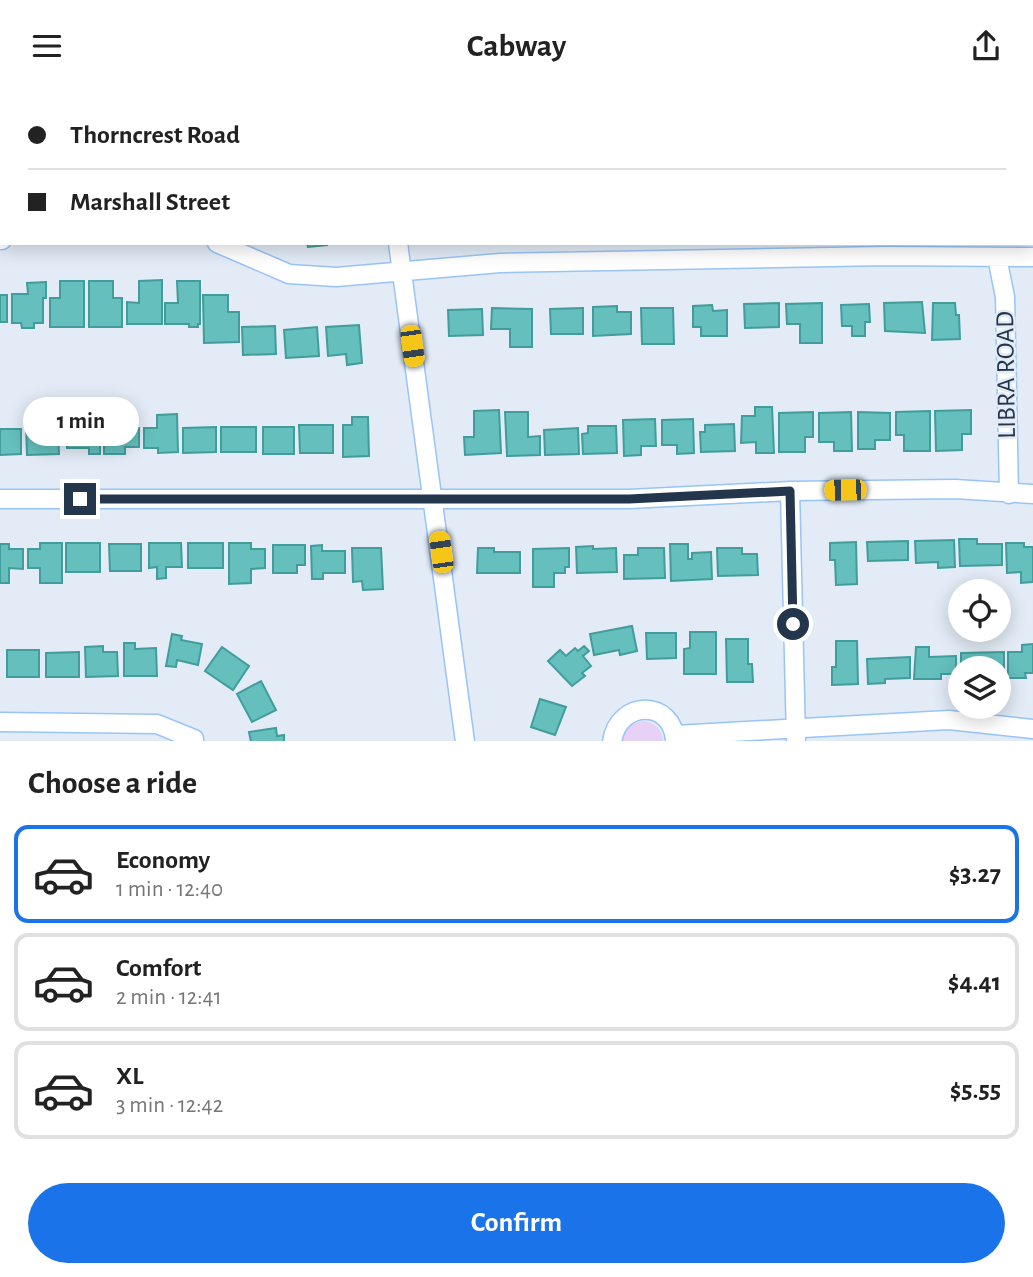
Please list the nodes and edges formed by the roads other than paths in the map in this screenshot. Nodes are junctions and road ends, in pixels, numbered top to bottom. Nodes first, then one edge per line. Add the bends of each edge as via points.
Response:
1 (222, 245) edge
2 (398, 245) edge
3 (884, 250) edge
4 (997, 257) junction
5 (1033, 257) edge
6 (402, 270) junction
7 (790, 491) junction
8 (1009, 494) junction
9 (1033, 494) edge
10 (433, 498) junction
11 (0, 499) edge
12 (0, 722) edge
13 (1033, 729) edge
14 (796, 736) edge
15 (675, 738) edge
16 (194, 741) edge
17 (465, 741) edge
18 (612, 741) edge

1 - 6 street via 289,274 336,277
2 - 6 street
3 - 4 street
3 - 6 street
4 - 5 street
4 - 8 street, LIBRA ROAD via 1005,297
6 - 10 street
7 - 8 street via 955,489
7 - 10 street via 629,499
7 - 14 street
8 - 9 street
10 - 11 street
10 - 17 street
12 - 16 street via 158,724
13 - 14 street via 949,720
14 - 15 street
15 - 18 street via 665,717 646,709 635,710 618,722

